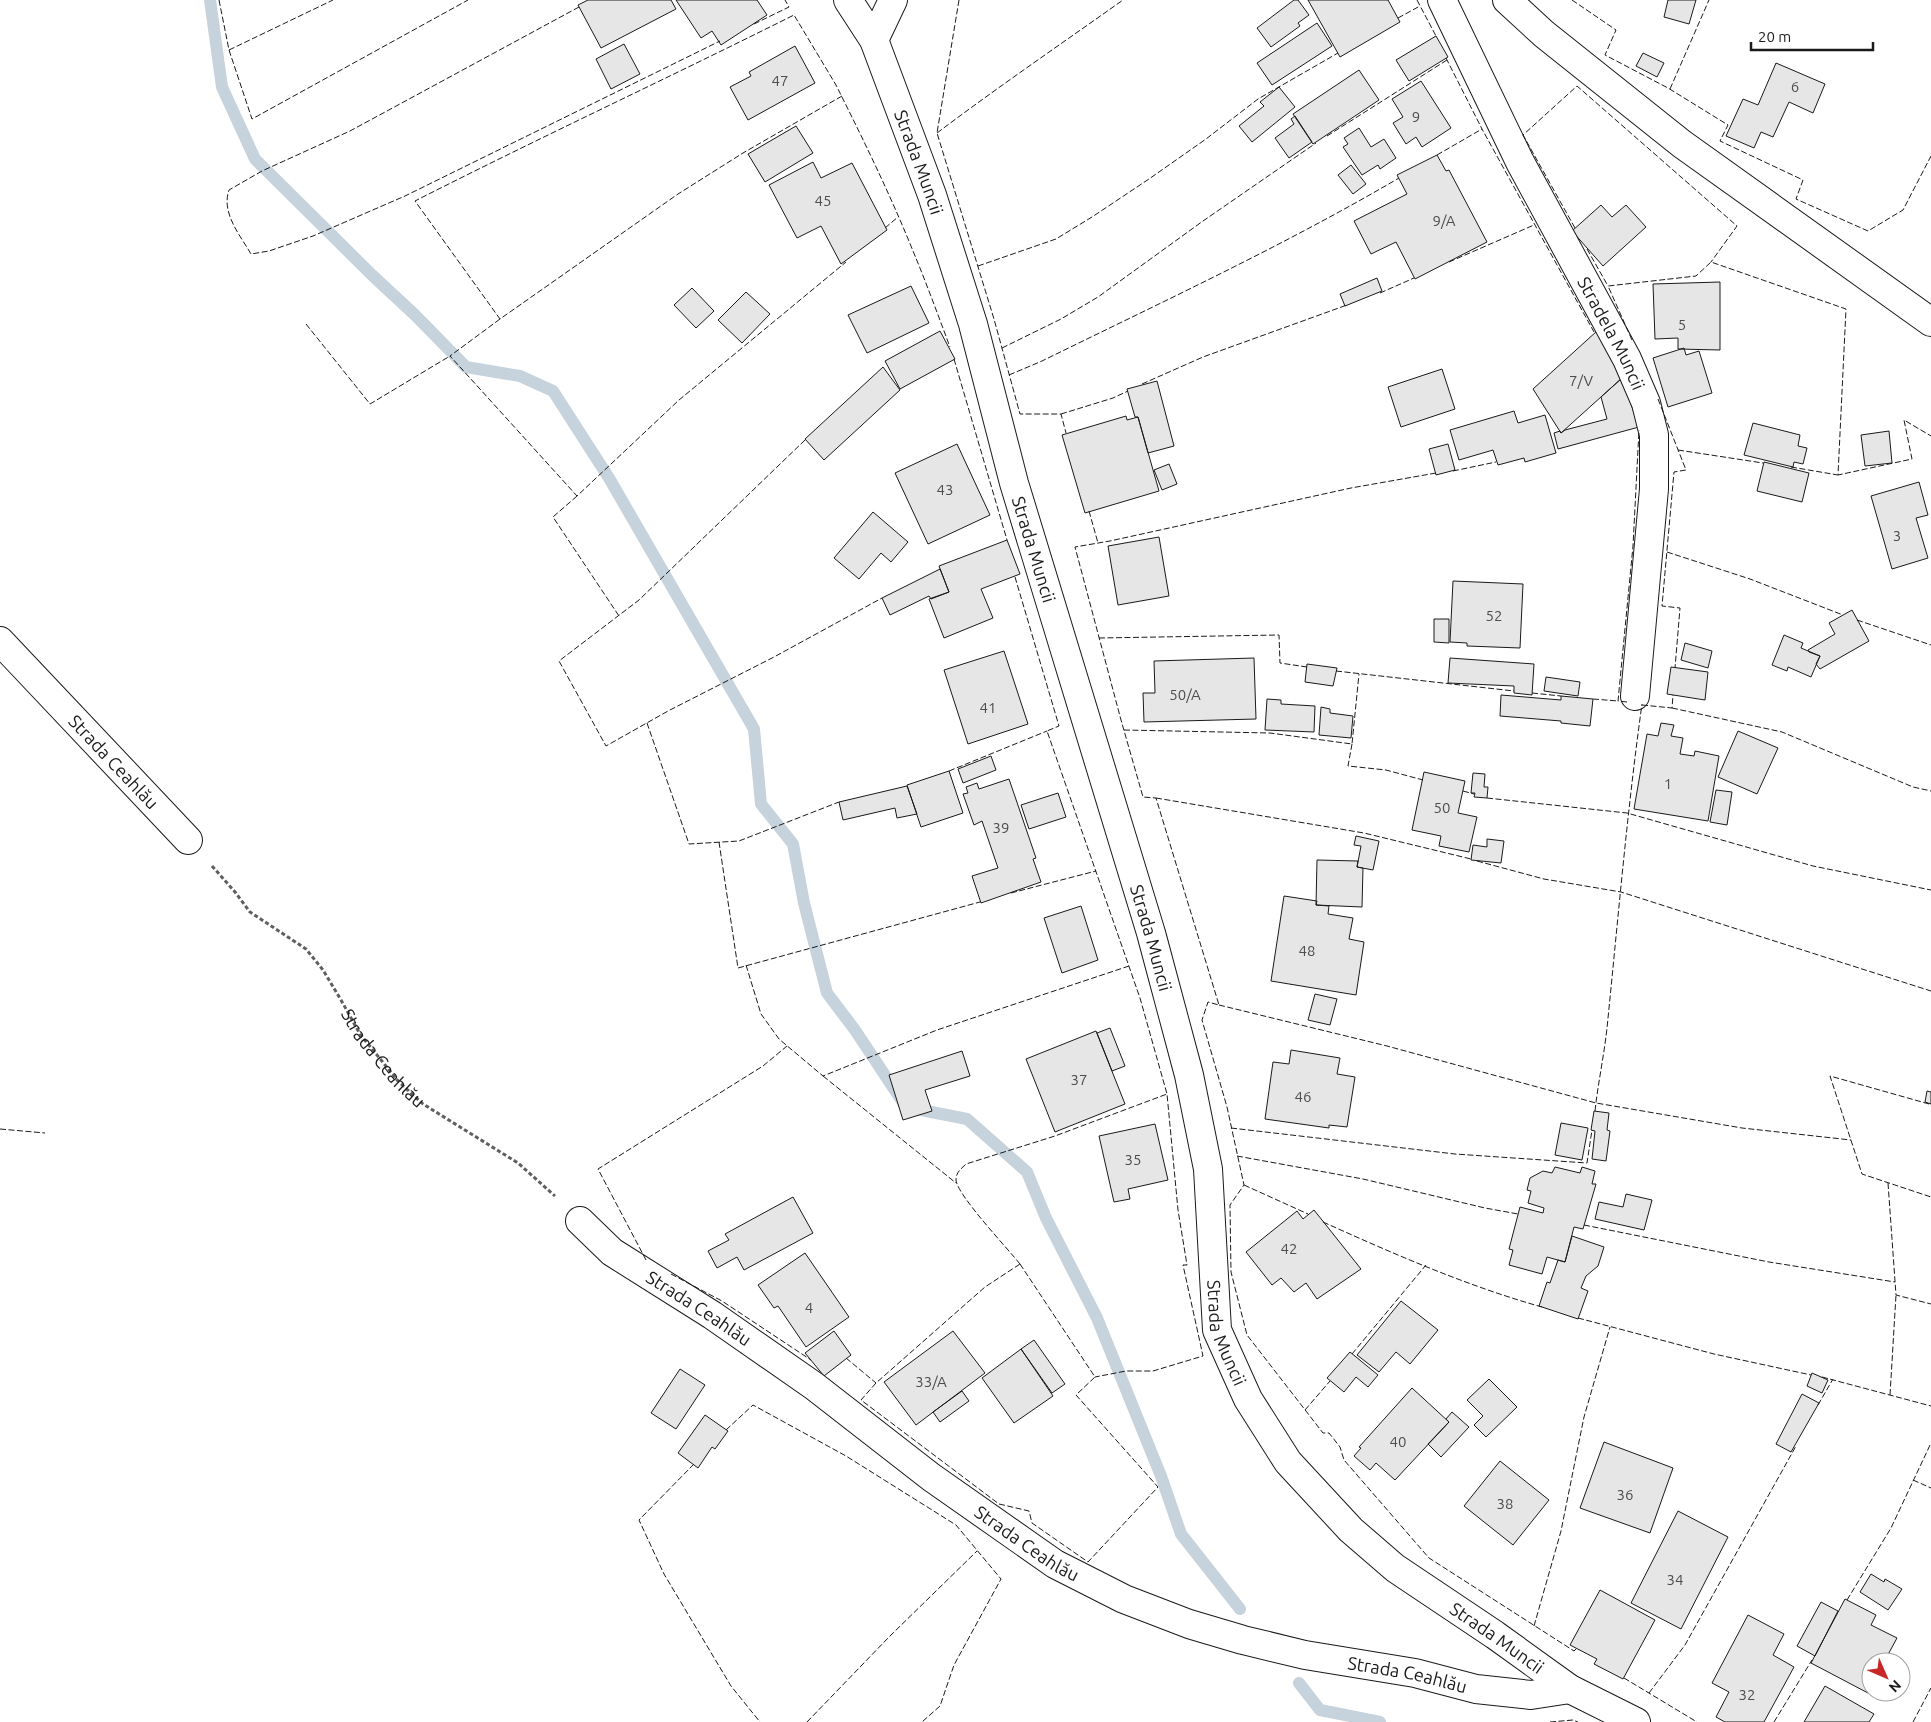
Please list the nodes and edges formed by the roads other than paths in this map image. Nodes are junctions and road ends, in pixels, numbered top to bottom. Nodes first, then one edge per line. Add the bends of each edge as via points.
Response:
1 (848, 0) edge
2 (893, 0) edge
3 (1442, 0) edge
4 (1507, 0) edge
5 (874, 40) junction
6 (1931, 322) edge
7 (0, 641) edge
8 (1635, 696) dead end
9 (188, 840) road end
10 (580, 1221) road end
11 (1570, 1689) junction
12 (1636, 1722) edge

1 - 5 street, Strada Muncii
2 - 5 street
3 - 8 street, Stradela Muncii via 1520,162 1627,359 1646,404 1654,435 1654,489
4 - 6 street via 1544,34 1682,144
5 - 11 street, Strada Muncii via 932,195 972,324 1014,483 1151,933 1189,1075 1208,1169 1217,1330 1248,1399 1288,1462 1351,1530 1394,1568
7 - 9 street, Strada Ceahlău
10 - 11 street, Strada Ceahlău via 612,1252 712,1315 814,1386 931,1477 1055,1564 1124,1599 1189,1624 1305,1655 1415,1673 1476,1689 1532,1695
11 - 12 street, Strada Muncii

